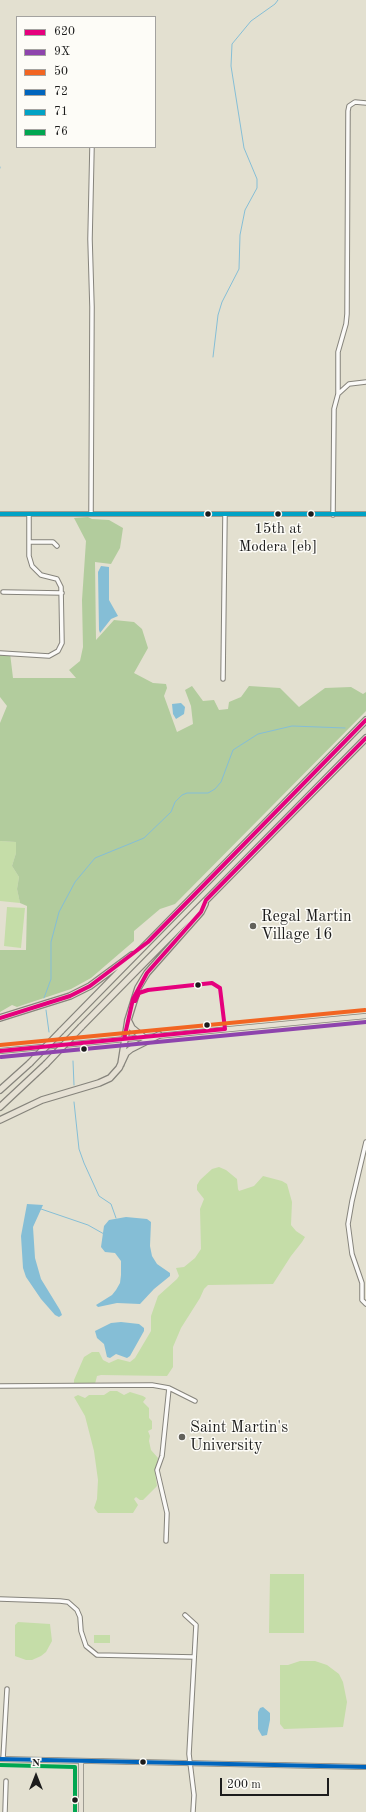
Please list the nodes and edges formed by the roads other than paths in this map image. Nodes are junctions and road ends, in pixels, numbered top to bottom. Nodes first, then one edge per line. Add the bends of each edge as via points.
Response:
1 (366, 103) edge
2 (92, 148) edge
3 (366, 382) edge
4 (338, 394) junction
5 (0, 514) edge
6 (29, 514) junction
7 (91, 514) junction
8 (225, 514) junction
9 (366, 514) edge
10 (333, 515) junction
11 (29, 542) junction
12 (57, 546) dead end
13 (3, 592) dead end
14 (62, 593) junction
15 (0, 653) edge
16 (223, 679) dead end
17 (366, 720) edge
18 (366, 738) edge
19 (206, 900) junction
20 (148, 942) junction
21 (366, 1016) edge
22 (0, 1018) edge
23 (128, 1020) junction
24 (159, 1035) junction
25 (143, 1037) junction
26 (124, 1038) junction
27 (0, 1051) edge
28 (121, 1064) junction
29 (0, 1090) edge
30 (0, 1107) edge
31 (0, 1120) edge
32 (366, 1142) edge
33 (366, 1304) edge
34 (0, 1386) edge
35 (169, 1388) junction
36 (195, 1401) dead end
37 (166, 1541) dead end
38 (0, 1599) edge
39 (185, 1615) dead end
40 (194, 1657) junction
41 (7, 1689) dead end
42 (2, 1759) edge
43 (81, 1761) junction
44 (189, 1762) junction
45 (366, 1767) edge
46 (6, 1781) dead end
47 (5, 1812) edge
48 (80, 1812) edge
49 (193, 1812) edge

1 - 4 street via 355,102 348,108 347,314 338,352
2 - 7 street
3 - 4 street via 349,384
4 - 10 street via 334,409
5 - 6 street
6 - 7 street
6 - 11 street
7 - 8 street
8 - 10 street
8 - 16 street
9 - 10 street
11 - 12 street via 52,542
11 - 14 street via 32,566 41,574 57,579
13 - 14 street
14 - 15 street via 62,643 58,651 49,656
17 - 20 highway
18 - 19 highway
19 - 23 highway via 201,912 147,973 138,988
19 - 30 highway, bridge via 46,1064
20 - 22 highway via 90,986 70,996
20 - 29 highway, bridge via 30,1063
21 - 24 main road
23 - 25 highway via 132,1028
23 - 26 highway
24 - 25 main road
24 - 28 highway via 131,1049
25 - 26 main road
26 - 27 main road
26 - 28 highway
28 - 31 highway via 110,1078 42,1100
32 - 33 street via 348,1224 350,1246 362,1283 362,1300
34 - 35 street via 152,1385
35 - 36 street
35 - 37 street via 162,1456 157,1470 167,1513
38 - 40 street via 68,1602 77,1610 83,1641 97,1655
39 - 40 street via 196,1625
40 - 44 street
41 - 42 street
42 - 43 main road
43 - 44 main road
43 - 48 main road
44 - 45 main road
44 - 49 street via 194,1795
46 - 47 street

